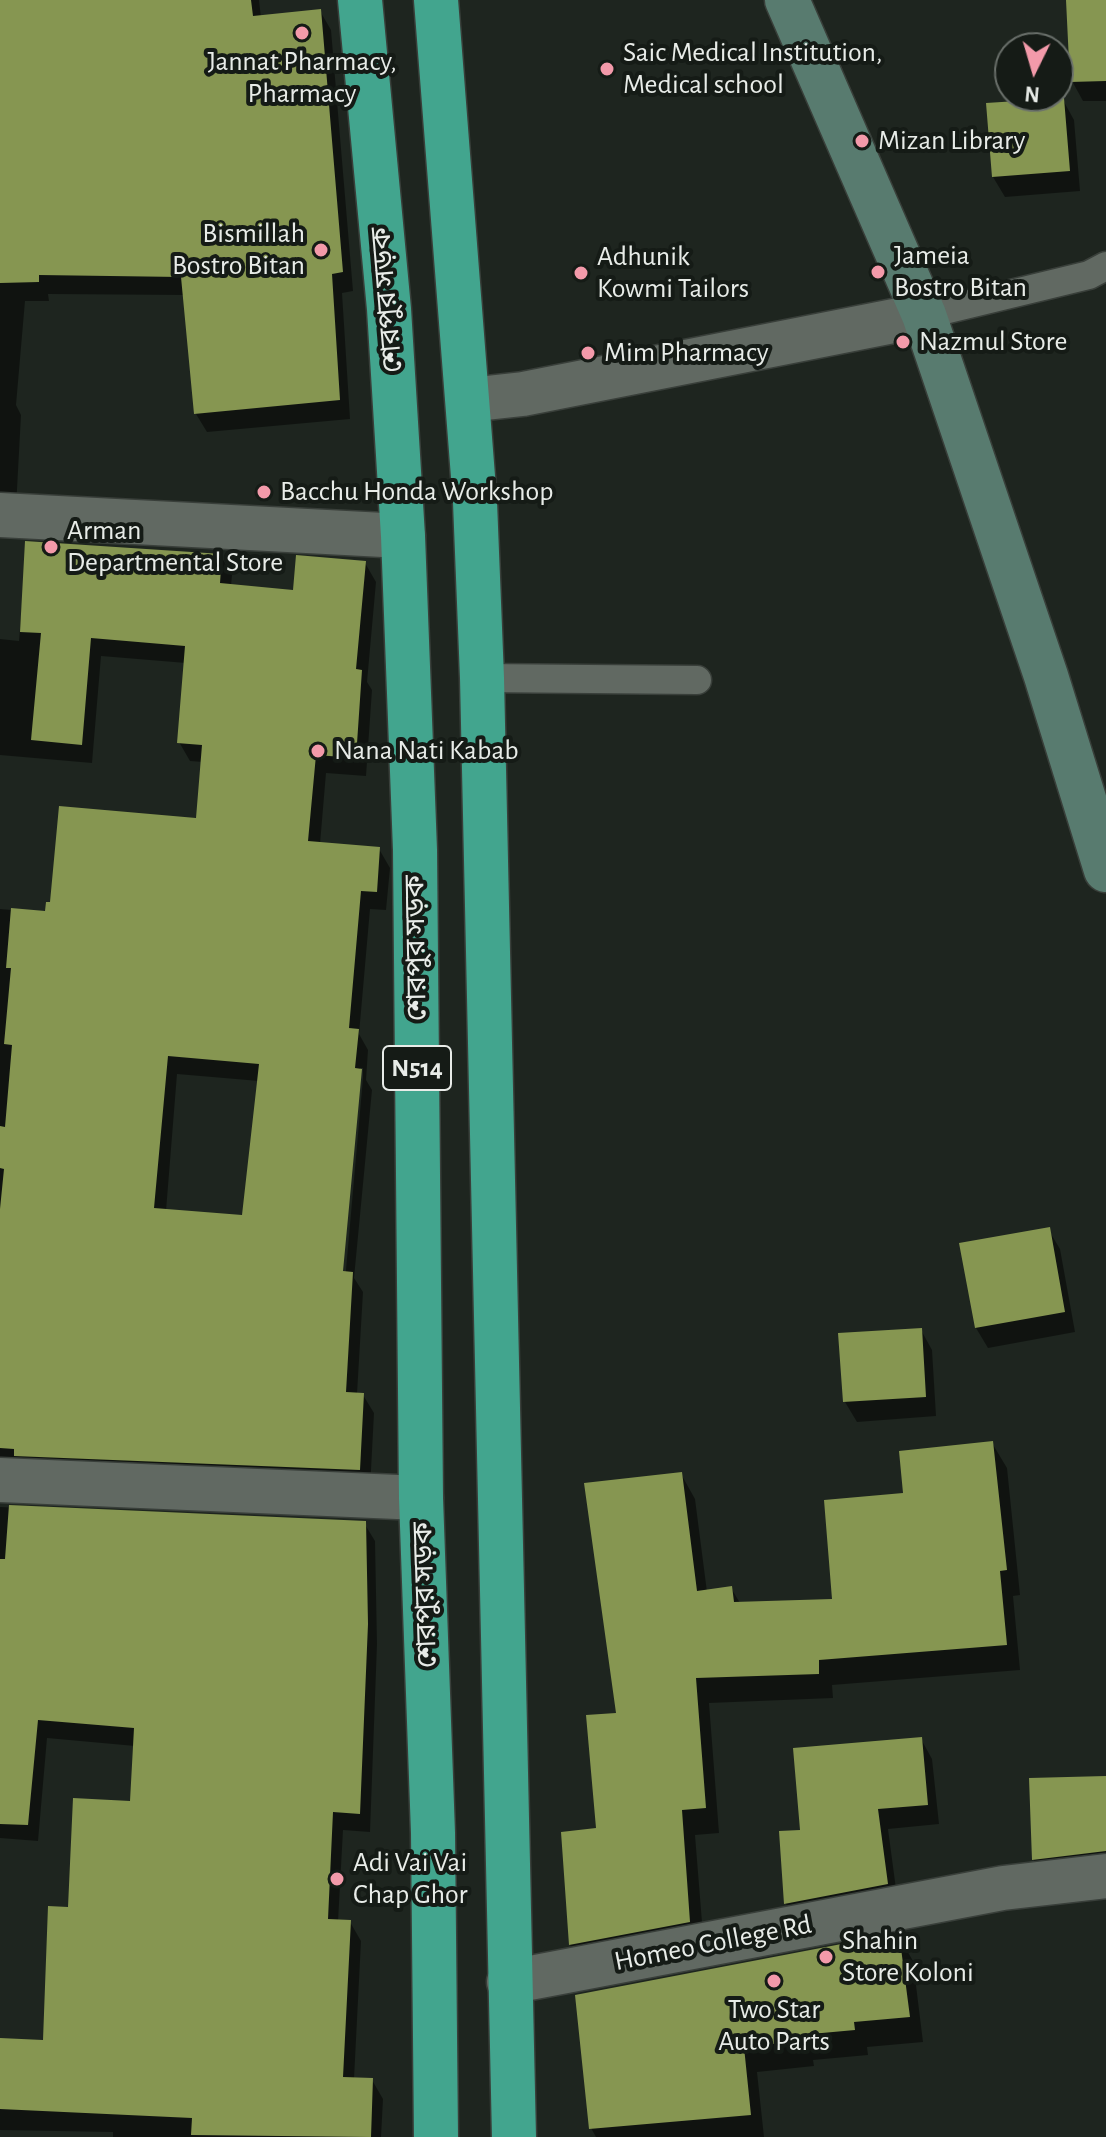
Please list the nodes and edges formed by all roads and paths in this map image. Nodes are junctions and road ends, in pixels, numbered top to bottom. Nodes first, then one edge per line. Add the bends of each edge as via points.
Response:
1 (360, 0) edge
2 (436, 0) edge
3 (787, 0) edge
4 (1100, 277) edge
5 (924, 315) junction
6 (468, 400) junction
7 (0, 515) edge
8 (403, 536) junction
9 (482, 678) junction
10 (697, 680) dead end
11 (1106, 870) edge
12 (0, 1480) edge
13 (421, 1498) junction
14 (1106, 1876) edge
15 (509, 1982) junction
16 (436, 2137) edge
17 (514, 2137) edge

1 - 8 highway, শেরপুর সড়ক / N514 via 389,309
2 - 6 highway, N514
3 - 5 street
4 - 5 lane
5 - 6 street via 523,394
5 - 11 street
6 - 9 highway, N514
7 - 8 street
8 - 13 highway, শেরপুর সড়ক / N514 via 415,850
9 - 10 lane
9 - 15 highway, N514
12 - 13 street
13 - 16 highway, শেরপুর সড়ক / N514 via 433,1833
14 - 15 street, Homeo College Rd via 1003,1888
15 - 17 highway, N514

